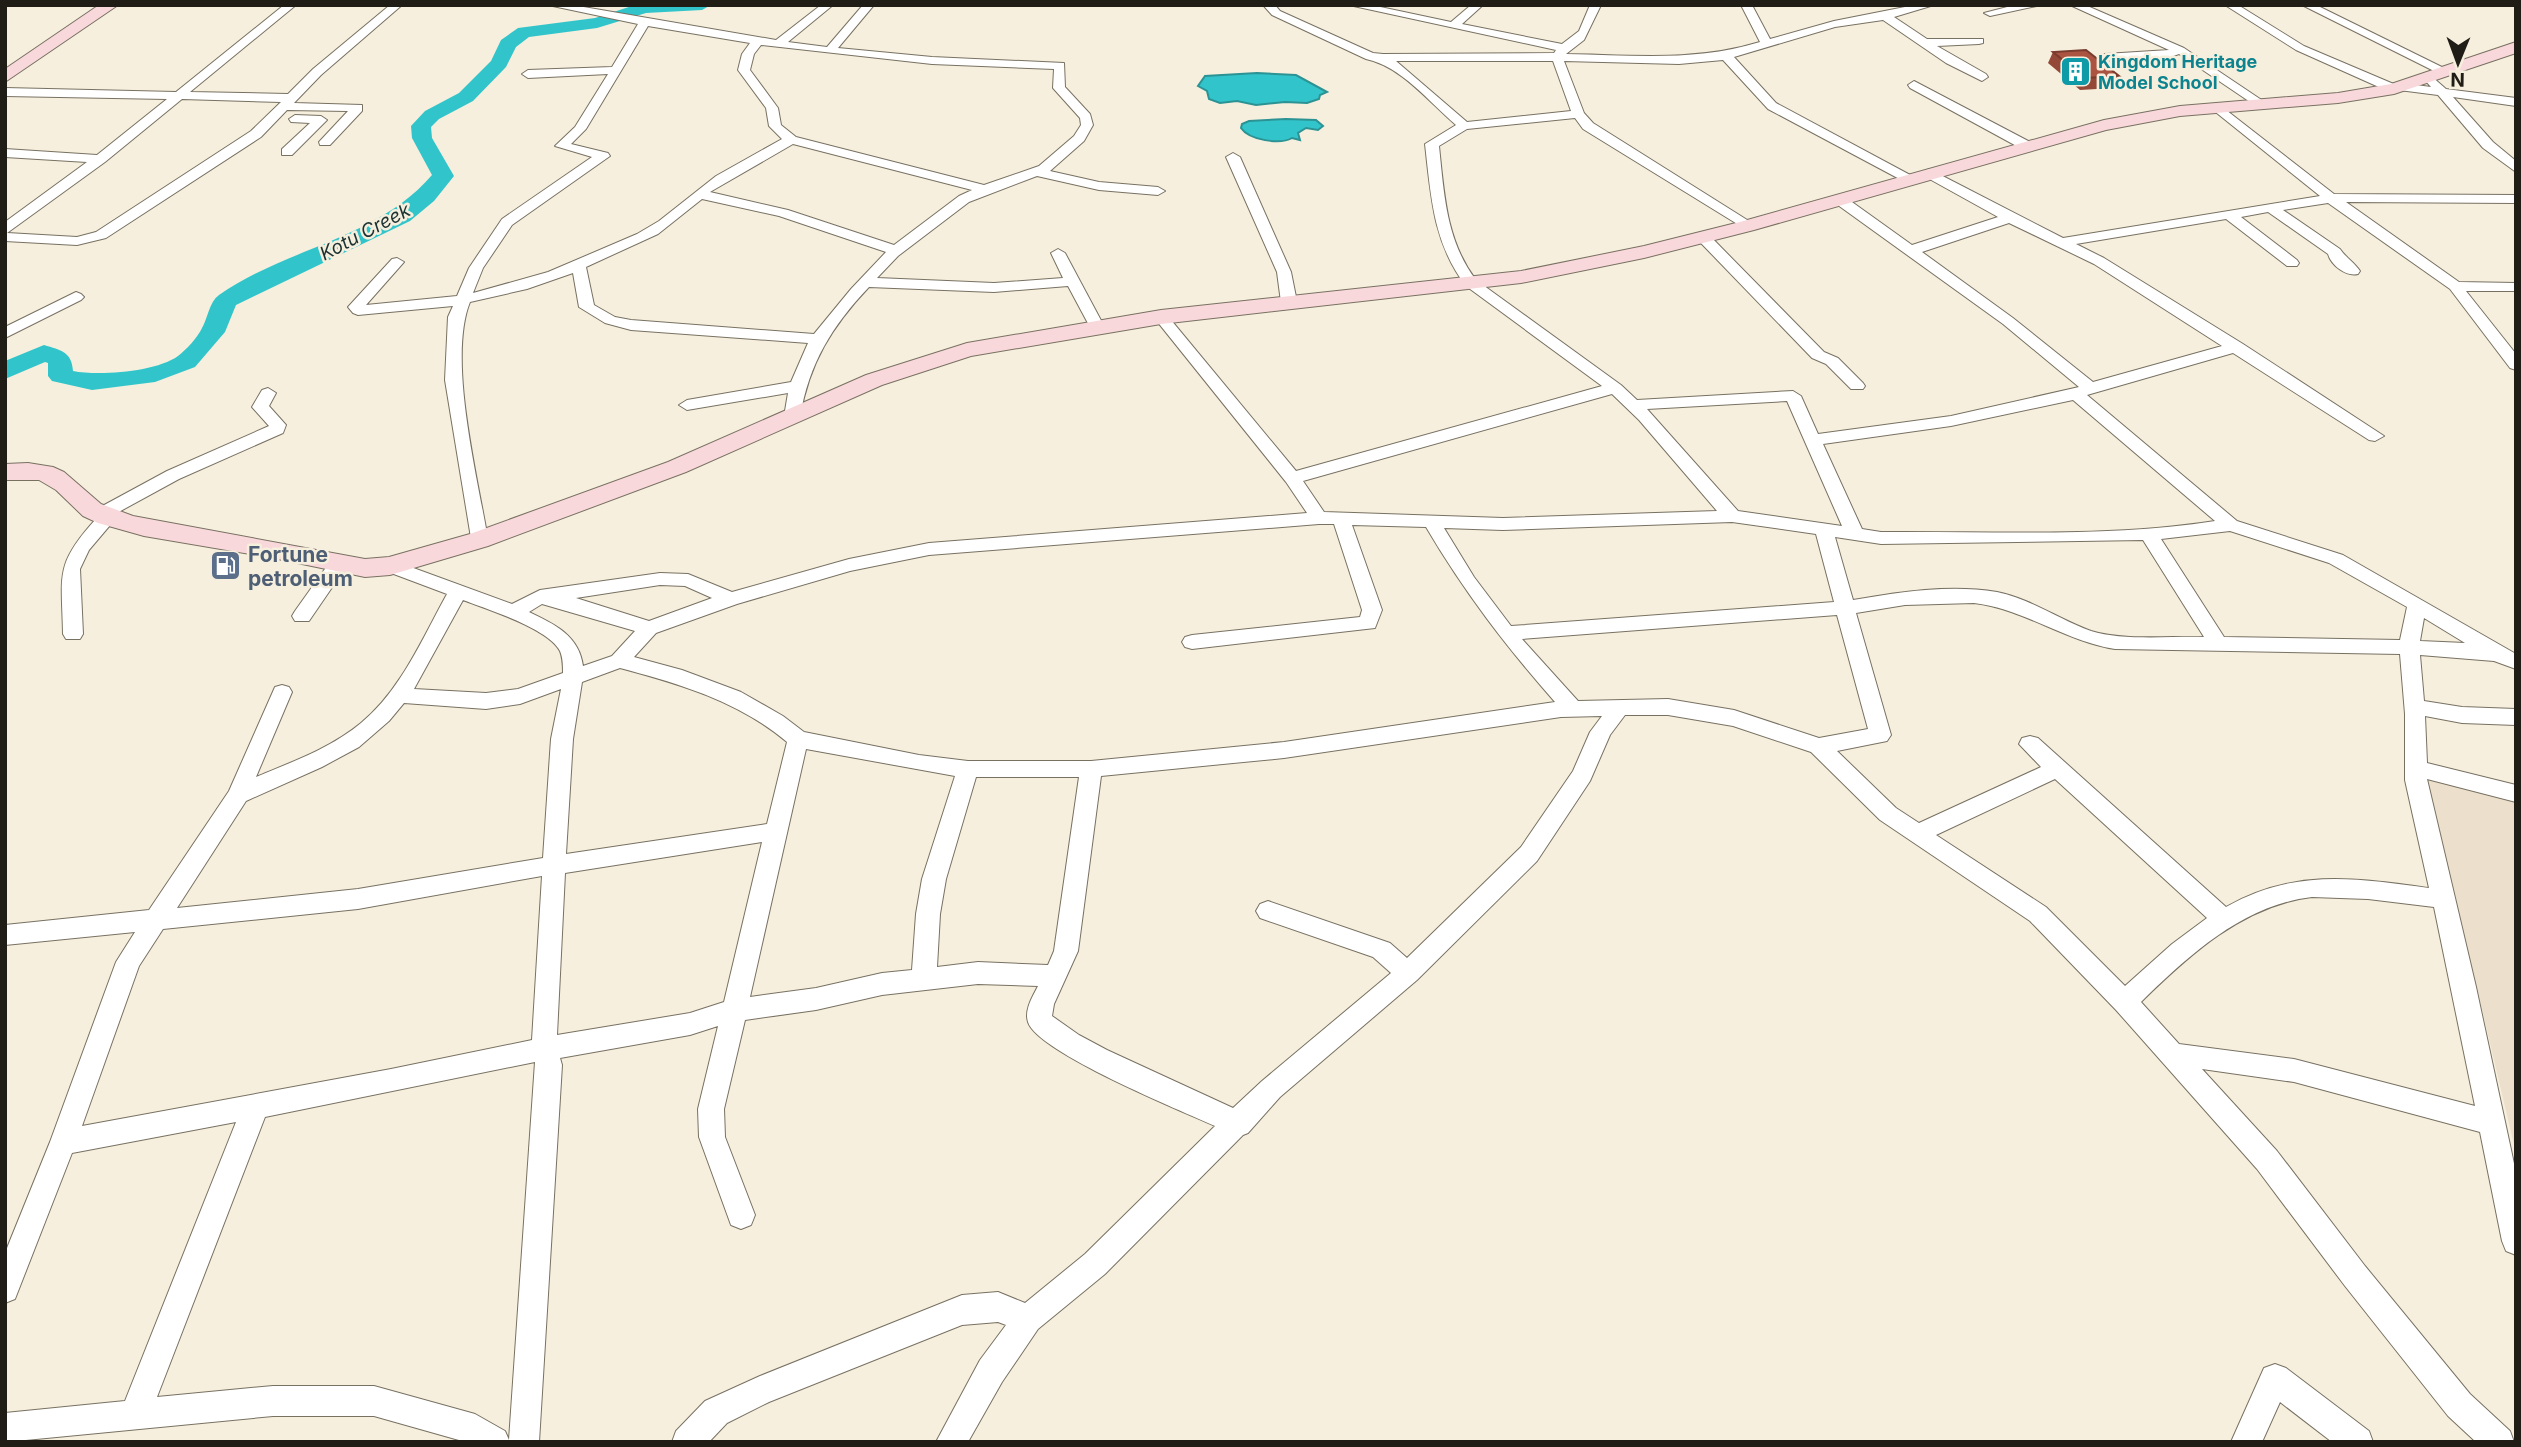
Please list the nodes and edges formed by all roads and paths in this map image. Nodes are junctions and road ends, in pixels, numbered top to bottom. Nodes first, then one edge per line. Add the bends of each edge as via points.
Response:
1 (110, 5) edge
2 (291, 5) edge
3 (397, 5) edge
4 (552, 5) edge
5 (828, 5) edge
6 (869, 5) edge
7 (1268, 5) edge
8 (1354, 5) edge
9 (1478, 5) edge
10 (1596, 5) edge
11 (1746, 5) edge
12 (1929, 5) edge
13 (2036, 5) edge
14 (2075, 5) edge
15 (2230, 5) edge
16 (2307, 5) edge
17 (1885, 16) junction
18 (2006, 21) dead end
19 (644, 24) junction
20 (1454, 25) junction
21 (760, 40) junction
22 (1979, 41) dead end
23 (779, 43) junction
24 (1926, 43) junction
25 (1767, 44) junction
26 (2516, 47) edge
27 (831, 49) junction
28 (2180, 50) junction
29 (1561, 52) junction
30 (1726, 55) junction
31 (1383, 58) junction
32 (2105, 58) dead end
33 (616, 70) junction
34 (528, 74) dead end
35 (5, 77) edge
36 (1982, 77) dead end
37 (2439, 81) junction
38 (1914, 85) dead end
39 (2397, 88) junction
40 (5, 92) edge
41 (175, 96) junction
42 (288, 102) junction
43 (2516, 102) edge
44 (2263, 104) junction
45 (2217, 107) junction
46 (1578, 114) junction
47 (272, 118) junction
48 (1464, 126) junction
49 (791, 141) junction
50 (325, 142) dead end
51 (2488, 145) junction
52 (2027, 146) junction
53 (2516, 149) edge
54 (287, 152) dead end
55 (5, 153) edge
56 (1233, 157) dead end
57 (100, 159) junction
58 (2516, 168) edge
59 (1038, 172) junction
60 (1929, 173) junction
61 (1907, 179) junction
62 (985, 189) junction
63 (1158, 191) dead end
64 (699, 194) junction
65 (2331, 198) junction
66 (2516, 199) edge
67 (1840, 200) junction
68 (2271, 208) junction
69 (2229, 215) junction
70 (2010, 218) junction
71 (1747, 226) junction
72 (5, 229) edge
73 (5, 237) edge
74 (1703, 237) junction
75 (2064, 242) junction
76 (896, 251) junction
77 (1910, 251) junction
78 (1058, 253) dead end
79 (397, 262) dead end
80 (2292, 263) dead end
81 (579, 268) junction
82 (2353, 271) dead end
83 (1072, 281) junction
84 (866, 282) junction
85 (1471, 283) junction
86 (2455, 286) junction
87 (2516, 287) edge
88 (76, 297) dead end
89 (462, 302) junction
90 (1289, 302) junction
91 (1161, 317) junction
92 (1097, 327) junction
93 (5, 333) edge
94 (818, 339) junction
95 (2237, 347) junction
96 (2516, 365) edge
97 (797, 386) junction
98 (1857, 386) dead end
99 (1615, 388) junction
100 (2083, 391) junction
101 (268, 393) dead end
102 (687, 405) dead end
103 (1634, 405) junction
104 (792, 417) junction
105 (2375, 436) dead end
106 (1812, 440) junction
107 (5, 472) edge
108 (1292, 478) junction
109 (105, 516) junction
110 (1732, 516) junction
111 (1319, 518) junction
112 (1341, 519) junction
113 (1431, 521) junction
114 (2231, 524) junction
115 (1824, 531) junction
116 (2148, 533) junction
117 (1855, 535) junction
118 (479, 540) junction
119 (339, 563) junction
120 (390, 566) junction
121 (457, 593) junction
122 (540, 597) junction
123 (730, 599) junction
124 (2417, 604) junction
125 (1844, 608) junction
126 (513, 612) junction
127 (302, 617) dead end
128 (649, 628) junction
129 (1506, 633) junction
130 (73, 634) dead end
131 (1192, 642) dead end
132 (2218, 643) junction
133 (2409, 648) junction
134 (2507, 658) edge
135 (619, 661) junction
136 (572, 675) junction
137 (282, 692) dead end
138 (399, 695) junction
139 (2415, 707) junction
140 (1619, 708) junction
141 (1573, 709) junction
142 (2516, 717) edge
143 (798, 739) junction
144 (2030, 744) dead end
145 (1819, 746) junction
146 (2415, 768) junction
147 (968, 769) junction
148 (1091, 769) junction
149 (2057, 769) junction
150 (237, 794) junction
151 (2516, 794) edge
152 (778, 831) junction
153 (1918, 834) junction
154 (554, 865) junction
155 (2443, 899) junction
156 (1268, 911) dead end
157 (2224, 920) junction
158 (154, 921) junction
159 (5, 935) edge
160 (1408, 973) junction
161 (1056, 976) junction
162 (924, 979) junction
163 (2125, 1003) junction
164 (735, 1010) junction
165 (544, 1049) junction
166 (2173, 1055) junction
167 (256, 1105) junction
168 (2492, 1123) junction
169 (1239, 1124) junction
170 (63, 1142) junction
171 (741, 1215) dead end
172 (2516, 1241) edge
173 (5, 1289) edge
174 (1028, 1319) junction
175 (135, 1414) junction
176 (18, 1432) edge
177 (494, 1442) edge
178 (524, 1442) edge
179 (687, 1442) edge
180 (951, 1442) edge
181 (2246, 1442) edge
182 (2358, 1442) edge
183 (2499, 1442) edge

1 - 35 street
2 - 41 street
3 - 42 street
4 - 19 street
5 - 23 street
6 - 27 street
7 - 31 street via 1276,13
8 - 20 street
9 - 20 street
10 - 29 street via 1577,41
11 - 25 street
12 - 17 street
13 - 18 street via 1985,11
14 - 28 street
15 - 39 street via 2300,48
16 - 37 street
17 - 24 street
17 - 25 street via 1834,24
19 - 21 street
19 - 33 street
20 - 29 street
21 - 23 street
21 - 49 street via 748,54 744,70 772,108 775,126
22 - 24 street
23 - 27 street
24 - 36 street
25 - 30 street
26 - 37 street
27 - 59 street via 951,63 1060,66 1059,88 1086,117 1087,125 1079,138
28 - 32 street
28 - 44 street
29 - 30 street via 1679,60
29 - 31 street
29 - 46 street
30 - 61 street via 1772,106
31 - 48 street
33 - 34 street
33 - 89 street via 580,129 562,146 603,156 507,222 477,268
37 - 39 street
37 - 43 street
37 - 51 street
38 - 52 street
39 - 44 street
40 - 41 street
41 - 42 street
41 - 57 street
42 - 47 street
42 - 50 street via 358,107
44 - 45 street
45 - 52 street via 2141,117
45 - 65 street
46 - 48 street
46 - 71 street via 1601,136
47 - 54 street via 321,120
47 - 73 street via 256,134 101,235 78,241
48 - 85 street via 1433,144 1446,240 1459,270
49 - 62 street
49 - 64 street via 747,162
51 - 53 street
51 - 58 street
52 - 60 street
55 - 57 street
56 - 90 street via 1284,272
57 - 72 street
59 - 62 street
59 - 63 street via 1099,186
60 - 61 street
60 - 70 street
61 - 67 street
62 - 76 street via 964,199
64 - 76 street via 783,213
64 - 81 street via 658,229
65 - 66 street
65 - 68 street
65 - 86 street
67 - 71 street
67 - 77 street
68 - 69 street
68 - 82 street via 2335,252
69 - 75 street
69 - 80 street
70 - 75 street
70 - 77 street
71 - 74 street
74 - 85 street via 1569,269
74 - 98 street via 1818,355 1832,360
75 - 95 street
76 - 84 street
77 - 100 street via 2008,321
78 - 83 street
79 - 89 street via 358,310
81 - 89 street
81 - 94 street via 587,307 610,320 631,326
83 - 84 street via 971,289
83 - 92 street
84 - 94 street
85 - 90 street
85 - 99 street
86 - 87 street
86 - 96 street
88 - 93 street
89 - 118 street via 456,317 453,380
90 - 91 street
91 - 92 street
91 - 108 street
92 - 104 street via 1005,341 929,360
94 - 97 street
95 - 100 street
95 - 105 street
97 - 102 street
97 - 104 street
99 - 103 street
99 - 108 street
100 - 106 street via 1951,421
100 - 114 street
101 - 109 street via 260,407 277,429 173,475
103 - 106 street via 1793,396
103 - 110 street
104 - 118 street via 677,467
106 - 117 street
107 - 109 street via 45,472
108 - 111 street
109 - 119 street
109 - 130 street via 71,569
110 - 113 street via 1503,524
110 - 115 street
111 - 112 street
111 - 123 street via 929,549 849,565
112 - 113 street
112 - 131 street via 1371,610 1368,623
113 - 129 street
114 - 116 street
114 - 124 street via 2336,559
115 - 117 street
115 - 125 street
116 - 117 street via 1952,538
116 - 132 street
118 - 120 street
119 - 120 street
119 - 127 street
120 - 121 street
121 - 126 street
121 - 138 street
122 - 123 street via 660,579 688,580
122 - 126 street
122 - 128 street
123 - 128 street
124 - 133 street
124 - 134 street
125 - 129 street
125 - 132 street via 1905,598 1974,596 1999,599 2090,638
125 - 145 street via 1880,735
126 - 136 street via 566,642 572,655
128 - 135 street
129 - 141 street
132 - 133 street
133 - 134 street
133 - 139 street
135 - 136 street
135 - 143 street via 734,697
136 - 138 street via 520,696 486,701
136 - 154 street via 563,732
137 - 150 street
138 - 150 street via 382,717 350,743
139 - 142 street
139 - 146 street
140 - 141 street
140 - 145 street via 1668,707 1734,718
140 - 160 street via 1601,732 1582,775 1529,854
141 - 148 street via 1284,750
143 - 147 street
143 - 152 street
144 - 149 street
145 - 153 street via 1888,814
146 - 151 street
146 - 155 street
147 - 148 street
147 - 162 street via 934,878
148 - 161 street via 1066,951
149 - 153 street
149 - 157 street
150 - 158 street
152 - 154 street
152 - 164 street
153 - 163 street via 2038,914
154 - 158 street via 358,899
154 - 165 street
155 - 157 street via 2355,888 2309,888 2253,901
155 - 168 street
156 - 160 street via 1381,950
157 - 163 street
158 - 159 street
158 - 170 street via 128,962
160 - 169 street via 1271,1089
161 - 162 street via 978,973
161 - 169 street via 1040,1009 1046,1029 1076,1048
162 - 164 street
163 - 166 street
164 - 165 street via 690,1024
164 - 171 street via 712,1109 712,1137
165 - 167 street
165 - 178 street via 550,1065
166 - 168 street via 2224,1057 2330,1078
166 - 183 street via 2267,1160 2459,1405
167 - 170 street
167 - 175 street
168 - 172 street
169 - 174 street via 1095,1264
170 - 173 street
174 - 179 street via 998,1307 962,1310 716,1412
174 - 180 street via 991,1371
175 - 176 street
175 - 177 street via 273,1401 374,1401 475,1429
181 - 182 street via 2275,1380

